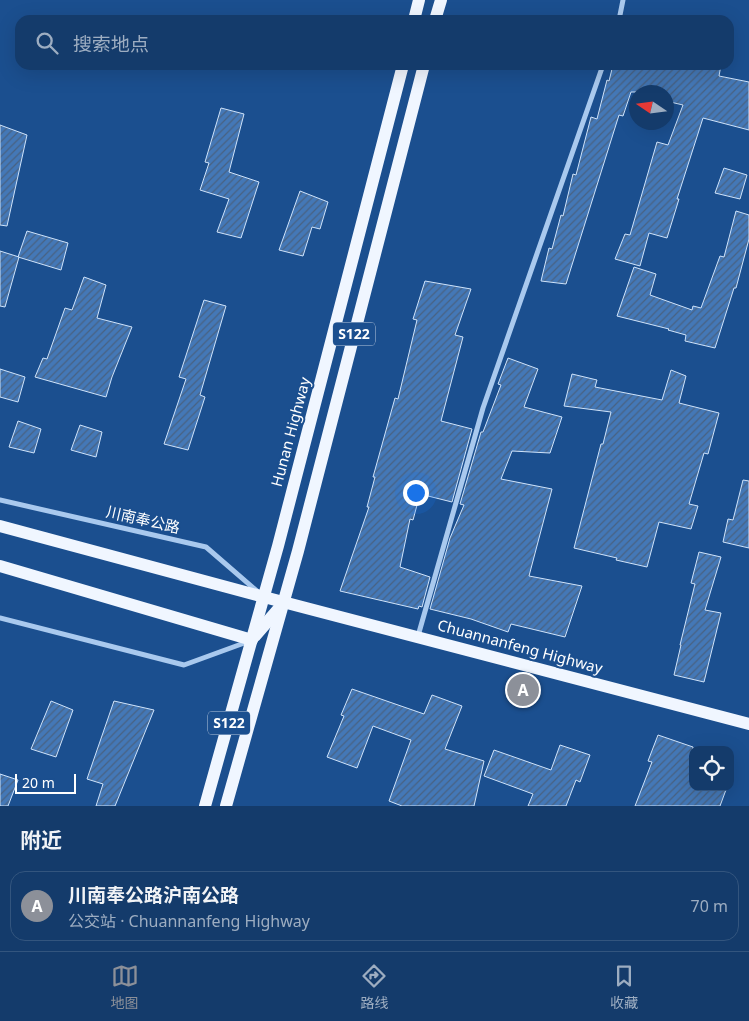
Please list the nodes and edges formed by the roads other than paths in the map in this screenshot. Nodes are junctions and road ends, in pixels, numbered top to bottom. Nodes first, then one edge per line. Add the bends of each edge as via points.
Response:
1 (420, 0) edge
2 (441, 0) edge
3 (623, 0) edge
4 (416, 15) edge
5 (436, 15) edge
6 (620, 15) edge
7 (402, 70) edge
8 (423, 70) edge
9 (601, 70) edge
10 (0, 500) edge
11 (0, 526) edge
12 (0, 566) edge
13 (264, 597) junction
14 (284, 602) junction
15 (0, 618) edge
16 (418, 637) junction
17 (252, 640) junction
18 (749, 724) edge
19 (205, 806) edge
20 (226, 806) edge

1 - 4 main road
2 - 5 main road
3 - 6 street
7 - 13 main road, Hunan Highway / S122
8 - 14 main road, S122
9 - 16 street via 483,408
10 - 13 street, 川南奉公路 via 206,547
11 - 13 main road, Chuannanfeng Highway
12 - 17 main road
13 - 14 main road, Chuannanfeng Highway
13 - 17 main road, Hunan Highway / S122
14 - 16 main road, Chuannanfeng Highway
14 - 17 main road
14 - 20 main road, S122
15 - 17 street via 184,664
16 - 18 main road, Chuannanfeng Highway
17 - 19 main road, Hunan Highway / S122

